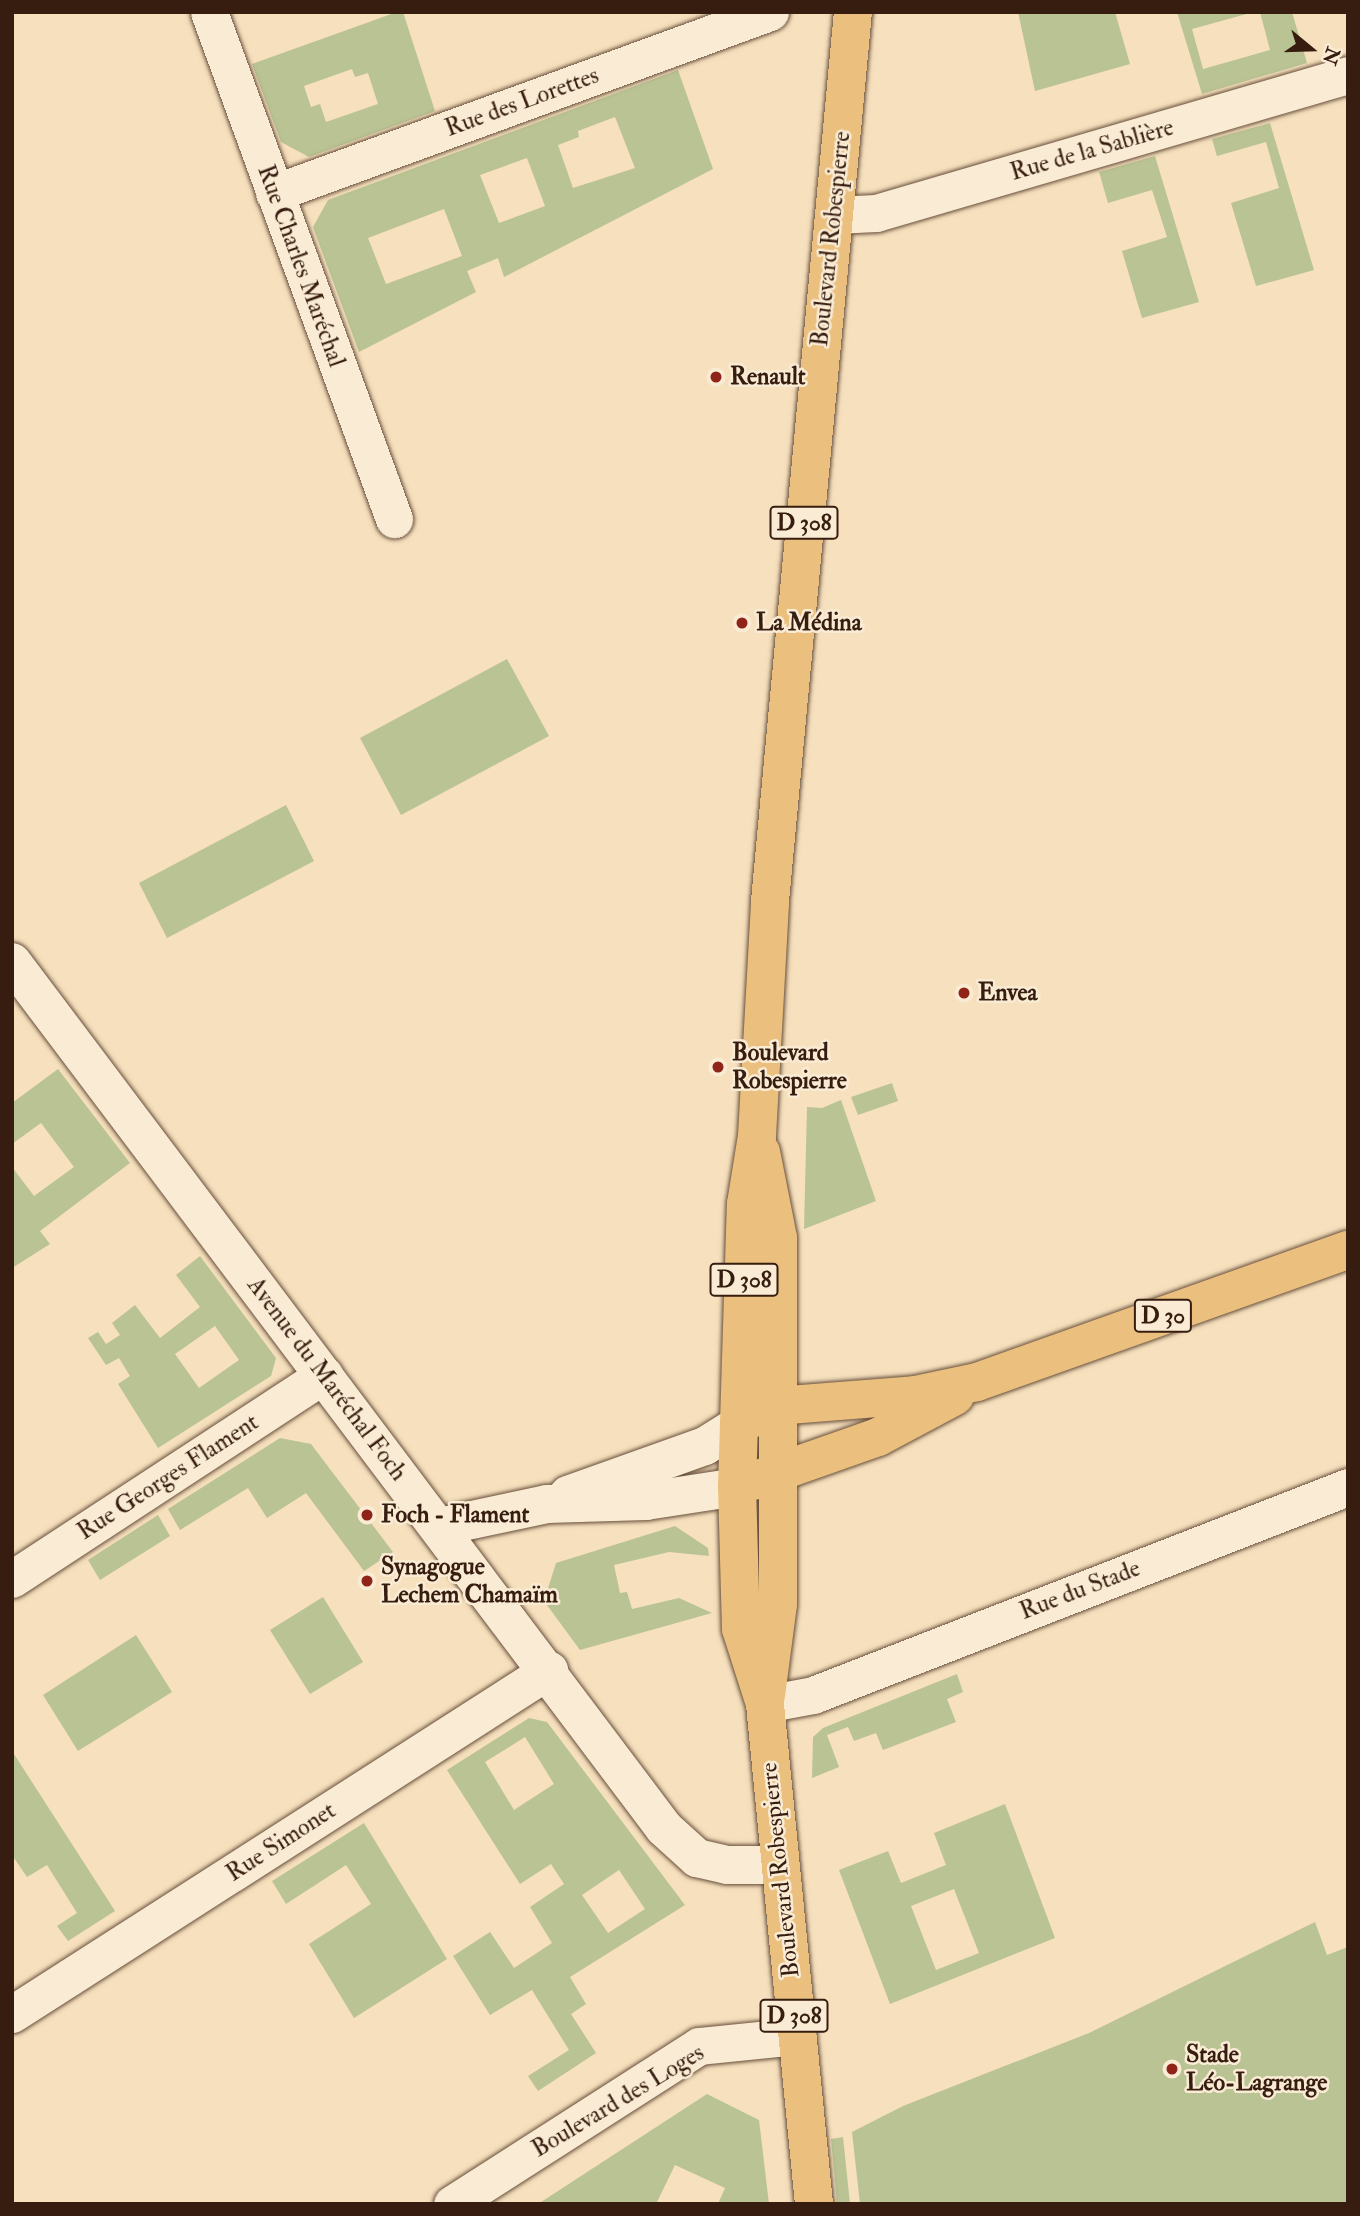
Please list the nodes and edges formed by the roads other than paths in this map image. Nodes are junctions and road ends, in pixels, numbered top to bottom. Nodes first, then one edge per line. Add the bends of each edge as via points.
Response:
1 (209, 12) edge
2 (770, 12) edge
3 (853, 12) edge
4 (1348, 75) edge
5 (274, 192) junction
6 (834, 215) junction
7 (394, 519) dead end
8 (12, 962) edge
9 (757, 1136) junction
10 (1348, 1250) edge
11 (324, 1375) junction
12 (978, 1382) junction
13 (776, 1406) junction
14 (739, 1425) junction
15 (776, 1474) junction
16 (737, 1487) junction
17 (1348, 1487) edge
18 (547, 1504) junction
19 (439, 1527) junction
20 (13, 1577) edge
21 (549, 1670) junction
22 (765, 1704) junction
23 (779, 1865) junction
24 (12, 2014) edge
25 (797, 2036) junction
26 (452, 2204) edge
27 (814, 2204) edge

1 - 5 street, Rue Charles Maréchal
2 - 5 street, Rue des Lorettes
3 - 6 main road, Boulevard Robespierre / D 308
4 - 6 street, Rue de la Sablière via 876,213
5 - 7 street, Rue Charles Maréchal
6 - 9 main road, Boulevard Robespierre / D 308 via 784,728
8 - 11 street, Avenue du Maréchal Foch
9 - 13 main road, Boulevard Robespierre via 778,1238
9 - 14 main road, Boulevard Robespierre / D 308 via 746,1204
10 - 12 main road, D 30
11 - 19 street, Avenue du Maréchal Foch
11 - 20 street, Rue Georges Flament
12 - 13 main road, D 30 via 915,1395
12 - 15 main road via 878,1437
13 - 14 main road
13 - 15 main road, Boulevard Robespierre
14 - 16 main road, Boulevard Robespierre / D 308
14 - 18 street via 705,1446 636,1467
15 - 16 main road
15 - 22 main road, Boulevard Robespierre via 778,1604
16 - 18 street via 666,1499
16 - 22 main road, Boulevard Robespierre via 741,1629
17 - 22 street, Rue du Stade via 813,1695
18 - 19 street
19 - 21 street, Avenue du Maréchal Foch
21 - 23 street, Avenue du Maréchal Foch via 680,1846 697,1858 718,1863
21 - 24 street, Rue Simonet
22 - 23 main road, Boulevard Robespierre
23 - 25 main road, Boulevard Robespierre / D 308
25 - 26 street, Boulevard des Loges via 699,2046
25 - 27 main road, Boulevard Robespierre / D 308

